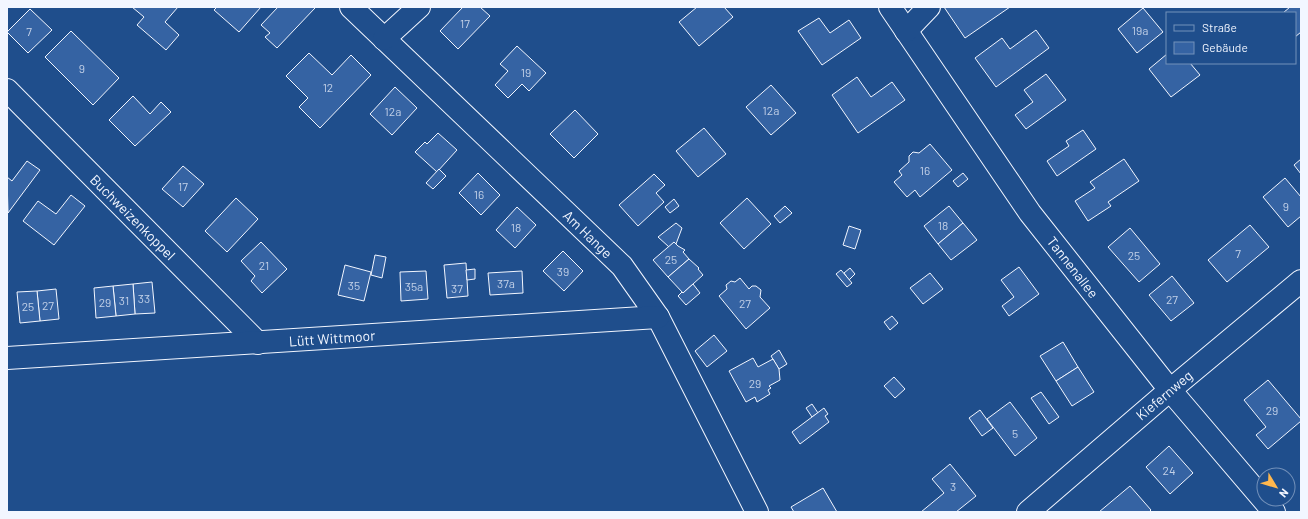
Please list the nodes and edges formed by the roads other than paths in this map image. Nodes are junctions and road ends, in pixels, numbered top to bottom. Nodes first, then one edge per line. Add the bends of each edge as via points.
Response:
1 (351, 7) edge
2 (419, 7) edge
3 (890, 7) edge
4 (930, 7) edge
5 (906, 30) junction
6 (384, 39) junction
7 (7, 90) edge
8 (1301, 281) edge
9 (658, 317) junction
10 (258, 343) junction
11 (7, 358) edge
12 (1170, 390) junction
13 (757, 512) edge
14 (1028, 512) edge
15 (1274, 512) edge

1 - 6 street, Am Hange
2 - 6 street
3 - 5 street, Tannenallee
4 - 5 street
5 - 12 street, Tannenallee via 1030,213
6 - 9 street, Am Hange via 622,266
7 - 10 street, Buchweizenkoppel
8 - 12 street, Kiefernweg
9 - 10 street, Lütt Wittmoor
9 - 13 street, Am Hange
10 - 11 street, Lütt Wittmoor
12 - 14 street, Kiefernweg
12 - 15 street, Tannenallee

